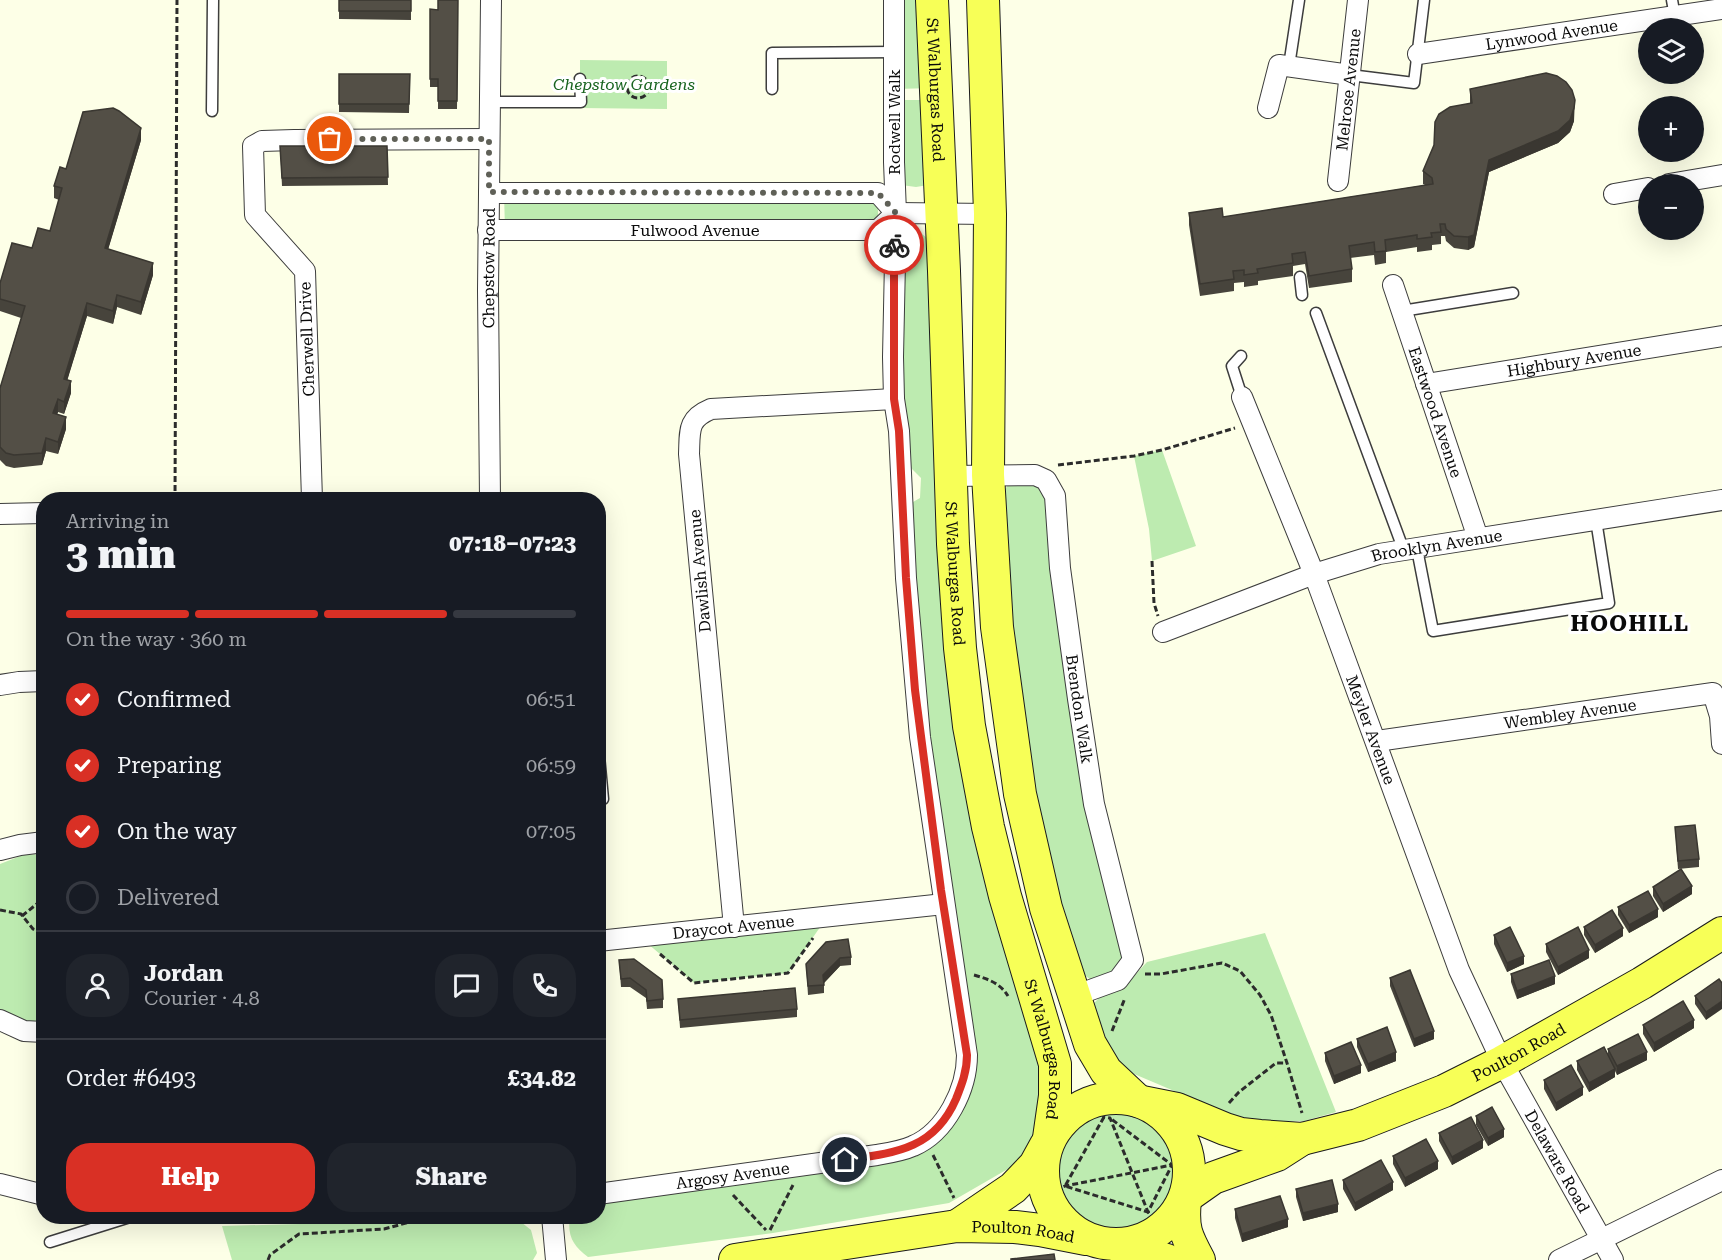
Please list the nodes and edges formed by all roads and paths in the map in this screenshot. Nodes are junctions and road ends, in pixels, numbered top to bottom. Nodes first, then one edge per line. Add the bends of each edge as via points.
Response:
1 (177, 0) edge
2 (213, 0) edge
3 (491, 0) edge
4 (894, 0) edge
5 (932, 0) edge
6 (983, 0) edge
7 (1299, 0) edge
8 (1358, 0) edge
9 (1424, 0) edge
10 (1673, 8) edge
11 (1722, 9) edge
12 (894, 52) junction
13 (1418, 54) junction
14 (1289, 66) junction
15 (1350, 75) junction
16 (580, 82) joint
17 (628, 84) junction
18 (772, 89) dead end
19 (490, 102) junction
20 (1268, 108) dead end
21 (212, 111) dead end
22 (489, 139) junction
23 (1722, 175) edge
24 (1704, 178) edge
25 (1338, 181) dead end
26 (1638, 190) edge
27 (489, 192) junction
28 (1614, 194) dead end
29 (896, 213) junction
30 (941, 214) junction
31 (990, 214) junction
32 (488, 230) junction
33 (1300, 277) dead end
34 (1393, 285) dead end
35 (1513, 293) dead end
36 (1302, 295) dead end
37 (1402, 311) junction
38 (1316, 313) dead end
39 (1722, 336) edge
40 (1241, 356) dead end
41 (1426, 384) junction
42 (1242, 397) joint
43 (894, 399) junction
44 (1253, 422) junction
45 (988, 475) junction
46 (950, 476) junction
47 (1046, 480) junction
48 (175, 492) edge
49 (312, 492) edge
50 (490, 492) edge
51 (1722, 500) edge
52 (36, 513) edge
53 (0, 514) edge
54 (1596, 520) junction
55 (1478, 538) junction
56 (1411, 550) junction
57 (1152, 561) dead end
58 (1314, 574) junction
59 (1163, 632) joint
60 (36, 681) edge
61 (0, 685) edge
62 (1377, 741) junction
63 (1722, 744) edge
64 (36, 843) edge
65 (0, 850) edge
66 (944, 904) junction
67 (36, 905) edge
68 (0, 910) edge
69 (22, 916) junction
70 (828, 916) junction
71 (734, 927) junction
72 (36, 930) edge
73 (1722, 933) edge
74 (639, 937) junction
75 (606, 940) edge
76 (1134, 968) junction
77 (954, 972) junction
78 (1126, 994) dead end
79 (1074, 996) junction
80 (1010, 999) dead end
81 (0, 1020) edge
82 (36, 1032) edge
83 (1111, 1034) dead end
84 (1502, 1062) junction
85 (1287, 1063) junction
86 (1140, 1101) junction
87 (1227, 1105) dead end
88 (1110, 1118) junction
89 (1303, 1130) junction
90 (935, 1131) joint
91 (1048, 1140) junction
92 (915, 1145) junction
93 (1172, 1165) junction
94 (804, 1166) junction
95 (1131, 1174) junction
96 (718, 1178) junction
97 (1722, 1180) edge
98 (0, 1184) edge
99 (1065, 1186) junction
100 (36, 1193) edge
101 (606, 1193) edge
102 (1185, 1198) junction
103 (1148, 1212) junction
104 (957, 1216) junction
105 (1152, 1219) dead end
106 (108, 1224) edge
107 (403, 1224) edge
108 (553, 1224) edge
109 (1601, 1238) junction
110 (50, 1242) dead end
111 (1106, 1248) edge
112 (844, 1252) edge
113 (268, 1260) edge
114 (556, 1260) edge
115 (735, 1260) edge
116 (1167, 1260) edge
117 (1199, 1260) edge
118 (1559, 1260) edge
119 (1613, 1260) edge

1 - 48 path
2 - 21 lane
3 - 19 street, Chepstow Road
4 - 12 street, Rodwell Walk
5 - 30 main road, St Walburgas Road
6 - 31 main road
7 - 14 lane
8 - 15 street, Melrose Avenue
9 - 13 lane
10 - 11 street, Lynwood Avenue
10 - 13 street, Lynwood Avenue
12 - 18 lane via 772,53
12 - 29 street, Rodwell Walk
13 - 15 lane via 1414,83
14 - 15 street
14 - 20 street via 1279,65
15 - 25 street, Melrose Avenue
16 - 17 path
16 - 19 lane via 581,102
17 - 17 path via 637,98 649,89 647,80 639,76
19 - 22 street, Chepstow Road
22 - 27 street, Chepstow Road
22 - 49 street, Cherwell Drive via 283,140 262,141 253,146 255,215 305,271
23 - 24 street
26 - 28 street
27 - 29 street via 878,193
27 - 32 street, Chepstow Road
29 - 30 street
29 - 32 street, Fulwood Avenue via 878,230
29 - 43 street, Rodwell Walk
30 - 31 street
30 - 46 main road, St Walburgas Road
31 - 45 main road
32 - 50 street, Chepstow Road
33 - 36 lane
34 - 37 street, Eastwood Avenue
35 - 37 lane
37 - 41 street, Eastwood Avenue
38 - 56 lane
39 - 41 street, Highbury Avenue
40 - 42 lane via 1232,366
41 - 55 street, Eastwood Avenue
42 - 44 street, Meyler Avenue
43 - 66 street, Rodwell Walk via 915,690
43 - 71 street, Dawlish Avenue via 711,409 694,419 689,430
44 - 47 path via 1162,450 1049,466
44 - 58 street, Meyler Avenue
45 - 46 street
45 - 47 street via 1035,475
45 - 79 main road via 997,627 1020,794 1046,908
46 - 91 main road, St Walburgas Road via 957,609 969,726 1005,897 1055,1064
47 - 76 street, Brendon Walk via 1055,496 1060,568 1094,804
51 - 54 street, Brooklyn Avenue
52 - 53 street
54 - 55 street, Brooklyn Avenue
54 - 56 lane via 1609,603 1434,631
55 - 56 street, Brooklyn Avenue
56 - 58 street, Brooklyn Avenue
57 - 59 path via 1154,603
58 - 59 street, Brooklyn Avenue
58 - 62 street, Meyler Avenue
60 - 61 street
62 - 63 street, Wembley Avenue via 1713,693
62 - 84 street, Meyler Avenue via 1459,970
64 - 65 street
66 - 70 street, Draycot Avenue
66 - 77 street, Rodwell Walk
67 - 69 path
68 - 69 path
69 - 72 path
70 - 71 street, Draycot Avenue
70 - 74 path, Draycot Avenue via 788,973 694,983
71 - 74 street, Draycot Avenue
73 - 84 main road, Poulton Road
74 - 75 street, Draycot Avenue
76 - 79 street via 1118,980
76 - 85 path via 1161,974 1222,963 1240,971 1260,995
77 - 80 path via 991,980
77 - 90 street, Rodwell Walk via 967,1068 953,1107
78 - 83 path
79 - 86 main road via 1097,1058
81 - 82 street via 24,1031
84 - 89 main road, Poulton Road via 1444,1091 1358,1125
84 - 109 street, Delaware Road
85 - 87 path via 1276,1063
85 - 89 path
86 - 89 main road, Poulton Road via 1177,1109 1241,1134
86 - 91 main road, Poulton Road via 1109,1099 1082,1106
86 - 102 main road via 1173,1128 1184,1149 1188,1175
88 - 93 path
88 - 95 path
88 - 99 path via 1103,1115
89 - 102 main road, Poulton Road via 1277,1155 1213,1178
90 - 92 street, Argosy Avenue
91 - 104 main road, Poulton Road via 1035,1165 1013,1188
91 - 111 main road, St Walburgas Road via 1044,1178 1047,1194 1074,1229
92 - 94 street, Argosy Avenue
92 - 104 path via 932,1153
93 - 95 path
93 - 103 path
94 - 96 street, Argosy Avenue
94 - 96 path via 768,1232
95 - 99 path
95 - 103 path
96 - 101 street, Argosy Avenue
97 - 109 street
98 - 100 street
99 - 103 path
102 - 111 main road, Poulton Road via 1160,1229 1144,1239
102 - 117 main road via 1184,1229
103 - 105 path
104 - 111 main road, Poulton Road via 1064,1234
104 - 112 main road, Poulton Road
106 - 110 lane
107 - 113 path via 384,1229 299,1234
108 - 114 street
109 - 118 street
109 - 119 street, Delaware Road
111 - 116 main road, Poulton Road
112 - 115 main road, Poulton Road

